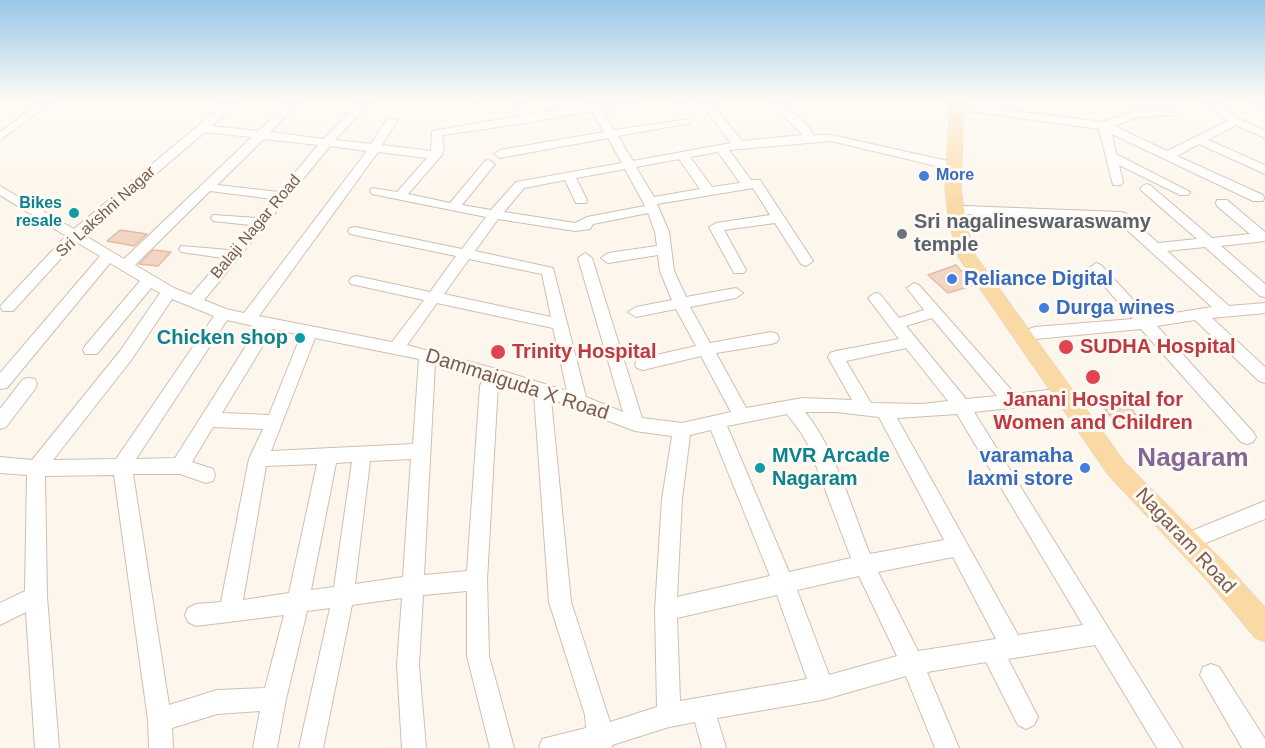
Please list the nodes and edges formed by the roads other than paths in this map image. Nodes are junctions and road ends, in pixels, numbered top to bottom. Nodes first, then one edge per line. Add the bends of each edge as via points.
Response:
1 (194, 135) edge
2 (250, 135) edge
3 (334, 135) edge
4 (383, 135) edge
5 (436, 135) edge
6 (606, 135) edge
7 (611, 135) edge
8 (731, 135) edge
9 (809, 135) edge
10 (961, 135) edge
11 (962, 135) edge
12 (1106, 135) edge
13 (1123, 135) edge
14 (1210, 135) edge
15 (258, 136) junction
16 (811, 138) junction
17 (1200, 140) junction
18 (326, 143) junction
19 (739, 145) junction
20 (374, 149) junction
21 (722, 149) junction
22 (500, 154) dead end
23 (436, 155) junction
24 (683, 156) junction
25 (1111, 156) junction
26 (1167, 156) junction
27 (489, 164) dead end
28 (628, 165) junction
29 (953, 166) junction
30 (1265, 170) edge
31 (569, 176) junction
32 (1118, 182) dead end
33 (748, 185) junction
34 (206, 187) junction
35 (1146, 188) dead end
36 (0, 190) edge
37 (376, 191) dead end
38 (708, 191) junction
39 (1184, 192) dead end
40 (282, 196) junction
41 (400, 196) junction
42 (1258, 198) dead end
43 (581, 200) dead end
44 (1222, 203) dead end
45 (652, 204) junction
46 (453, 208) junction
47 (964, 210) junction
48 (494, 215) junction
49 (218, 218) dead end
50 (778, 218) junction
51 (260, 222) junction
52 (355, 231) dead end
53 (74, 236) junction
54 (1262, 239) edge
55 (1208, 242) junction
56 (1155, 248) junction
57 (186, 249) dead end
58 (663, 250) junction
59 (466, 253) junction
60 (233, 255) junction
61 (108, 256) junction
62 (585, 258) dead end
63 (608, 258) dead end
64 (807, 261) dead end
65 (125, 266) junction
66 (1096, 268) dead end
67 (740, 270) dead end
68 (149, 280) junction
69 (356, 281) dead end
70 (914, 288) dead end
71 (169, 292) junction
72 (1265, 292) edge
73 (736, 293) dead end
74 (436, 296) junction
75 (875, 298) dead end
76 (194, 302) junction
77 (680, 302) junction
78 (8, 307) dead end
79 (1265, 308) edge
80 (1225, 311) junction
81 (636, 312) dead end
82 (935, 312) junction
83 (223, 314) junction
84 (1198, 314) junction
85 (248, 320) junction
86 (1144, 322) junction
87 (268, 324) junction
88 (560, 324) junction
89 (896, 324) junction
90 (310, 332) junction
91 (1035, 333) junction
92 (771, 338) dead end
93 (910, 342) junction
94 (396, 349) junction
95 (91, 350) dead end
96 (707, 350) junction
97 (427, 355) junction
98 (643, 364) dead end
99 (493, 374) junction
100 (1265, 377) edge
101 (0, 383) edge
102 (542, 389) junction
103 (1070, 394) junction
104 (578, 400) junction
105 (1012, 402) junction
106 (790, 406) junction
107 (962, 407) junction
108 (875, 410) junction
109 (742, 416) junction
110 (209, 420) junction
111 (0, 422) edge
112 (275, 422) junction
113 (717, 423) junction
114 (634, 424) junction
115 (682, 430) junction
116 (1247, 437) dead end
117 (422, 451) junction
118 (328, 456) junction
119 (362, 456) junction
120 (258, 459) junction
121 (0, 465) edge
122 (122, 465) junction
123 (180, 466) junction
124 (36, 468) junction
125 (206, 475) dead end
126 (1265, 510) edge
127 (1196, 538) junction
128 (956, 547) junction
129 (864, 565) junction
130 (477, 580) junction
131 (784, 584) junction
132 (413, 586) junction
133 (342, 595) junction
134 (36, 597) junction
135 (298, 603) junction
136 (666, 610) junction
137 (1265, 610) edge
138 (230, 612) junction
139 (0, 614) edge
140 (196, 615) dead end
141 (1265, 628) edge
142 (1101, 633) junction
143 (1003, 650) junction
144 (912, 663) junction
145 (1211, 675) dead end
146 (822, 688) junction
147 (274, 699) junction
148 (703, 710) junction
149 (669, 715) junction
150 (1026, 717) dead end
151 (160, 720) junction
152 (599, 742) edge
153 (47, 748) edge
154 (161, 748) edge
155 (265, 748) edge
156 (311, 748) edge
157 (414, 748) edge
158 (502, 748) edge
159 (551, 748) edge
160 (714, 748) edge
161 (947, 748) edge
162 (1171, 748) edge
163 (1256, 748) edge

1 - 53 street, Sri Lakshni Nagar
2 - 15 street
3 - 18 street, Balaji Nagar Road
4 - 20 street
5 - 23 street
6 - 22 street
7 - 28 street
8 - 19 street
9 - 16 street
10 - 29 main road
11 - 47 main road
12 - 25 street
13 - 26 street
14 - 17 street
15 - 18 street
15 - 34 street
16 - 19 street
16 - 29 street via 831,138
17 - 26 street
17 - 30 street
18 - 20 street
18 - 40 street, Balaji Nagar Road
19 - 21 street
20 - 23 street
20 - 85 street
21 - 24 street
21 - 33 street
23 - 41 street
24 - 28 street
24 - 38 street
25 - 32 street
25 - 39 street
26 - 42 street
27 - 46 street
28 - 31 street
28 - 45 street
29 - 103 main road via 956,224 967,257
31 - 43 street
31 - 48 street via 520,185
33 - 38 street
33 - 50 street via 756,183
34 - 40 street
34 - 65 street
35 - 55 street
36 - 53 street, Dammaiguda X Road
37 - 41 street
38 - 45 street
40 - 51 street, Balaji Nagar Road
41 - 46 street
44 - 54 street
45 - 48 street via 587,220 585,226 575,227
45 - 58 street via 662,232
46 - 48 street
47 - 56 street via 1120,216
47 - 91 main road via 978,258
48 - 59 street
49 - 51 street
50 - 64 street
50 - 67 street via 716,227
51 - 60 street, Balaji Nagar Road
52 - 59 street
53 - 61 street, Dammaiguda X Road
53 - 78 street, Sri Lakshni Nagar
54 - 55 street
55 - 56 street
55 - 72 street
56 - 80 street
57 - 60 street
58 - 63 street
58 - 77 street
59 - 74 street
59 - 88 street via 548,271
60 - 76 street, Balaji Nagar Road
61 - 65 street, Dammaiguda X Road
61 - 101 street
62 - 114 street
65 - 68 street, Dammaiguda X Road
66 - 86 street
68 - 71 street, Dammaiguda X Road
68 - 95 street
69 - 74 street
70 - 82 street
71 - 76 street, Dammaiguda X Road
71 - 124 street via 126,355
73 - 77 street
74 - 88 street
74 - 94 street
75 - 89 street
76 - 83 street, Dammaiguda X Road
77 - 81 street
77 - 96 street
79 - 80 street
80 - 84 street
82 - 89 street
82 - 105 street
83 - 85 street, Dammaiguda X Road
83 - 122 street
84 - 86 street
84 - 100 street
85 - 87 street, Dammaiguda X Road
86 - 91 street
86 - 116 street
87 - 90 street, Dammaiguda X Road
87 - 110 street
88 - 104 street
89 - 93 street
90 - 94 street, Dammaiguda X Road
90 - 112 street
91 - 103 main road
92 - 96 street
93 - 107 street
93 - 108 street via 837,357
94 - 97 street, Dammaiguda X Road
96 - 98 street
96 - 109 street
97 - 99 street, Dammaiguda X Road
97 - 117 street
99 - 102 street, Dammaiguda X Road
99 - 130 street via 489,386
101 - 111 street via 29,384
102 - 104 street, Dammaiguda X Road
102 - 152 street via 560,602 597,715
103 - 105 street, Dammaiguda X Road
103 - 127 main road, Nagaram Road via 1157,500
103 - 141 main road, Nagaram Road via 1116,468
104 - 114 street, Dammaiguda X Road
105 - 107 street, Dammaiguda X Road
106 - 108 street, Dammaiguda X Road via 836,405
106 - 109 street, Dammaiguda X Road
106 - 129 street via 818,447
107 - 108 street, Dammaiguda X Road
107 - 142 street
108 - 128 street
109 - 113 street, Dammaiguda X Road
110 - 112 street
110 - 123 street
112 - 120 street
113 - 115 street, Dammaiguda X Road
113 - 131 street
114 - 115 street, Dammaiguda X Road
115 - 136 street via 672,499
117 - 119 street
117 - 132 street
118 - 119 street
118 - 120 street
118 - 135 street
119 - 133 street
120 - 138 street
121 - 124 street
122 - 123 street
122 - 124 street
122 - 151 street
123 - 125 street
124 - 134 street
126 - 127 street
127 - 137 main road, Nagaram Road
128 - 129 street
128 - 143 street
129 - 131 street
129 - 144 street
130 - 132 street
130 - 158 street via 478,656
131 - 136 street
131 - 146 street
132 - 133 street
132 - 157 street via 408,665
133 - 135 street
133 - 156 street
134 - 139 street
134 - 153 street
135 - 138 street
135 - 147 street
136 - 149 street
138 - 140 street
142 - 143 street
142 - 162 street
143 - 144 street
143 - 150 street
144 - 146 street
144 - 161 street
145 - 163 street
146 - 148 street
147 - 151 street via 217,702
147 - 155 street
148 - 149 street
148 - 160 street
149 - 152 street
151 - 154 street
152 - 159 street

